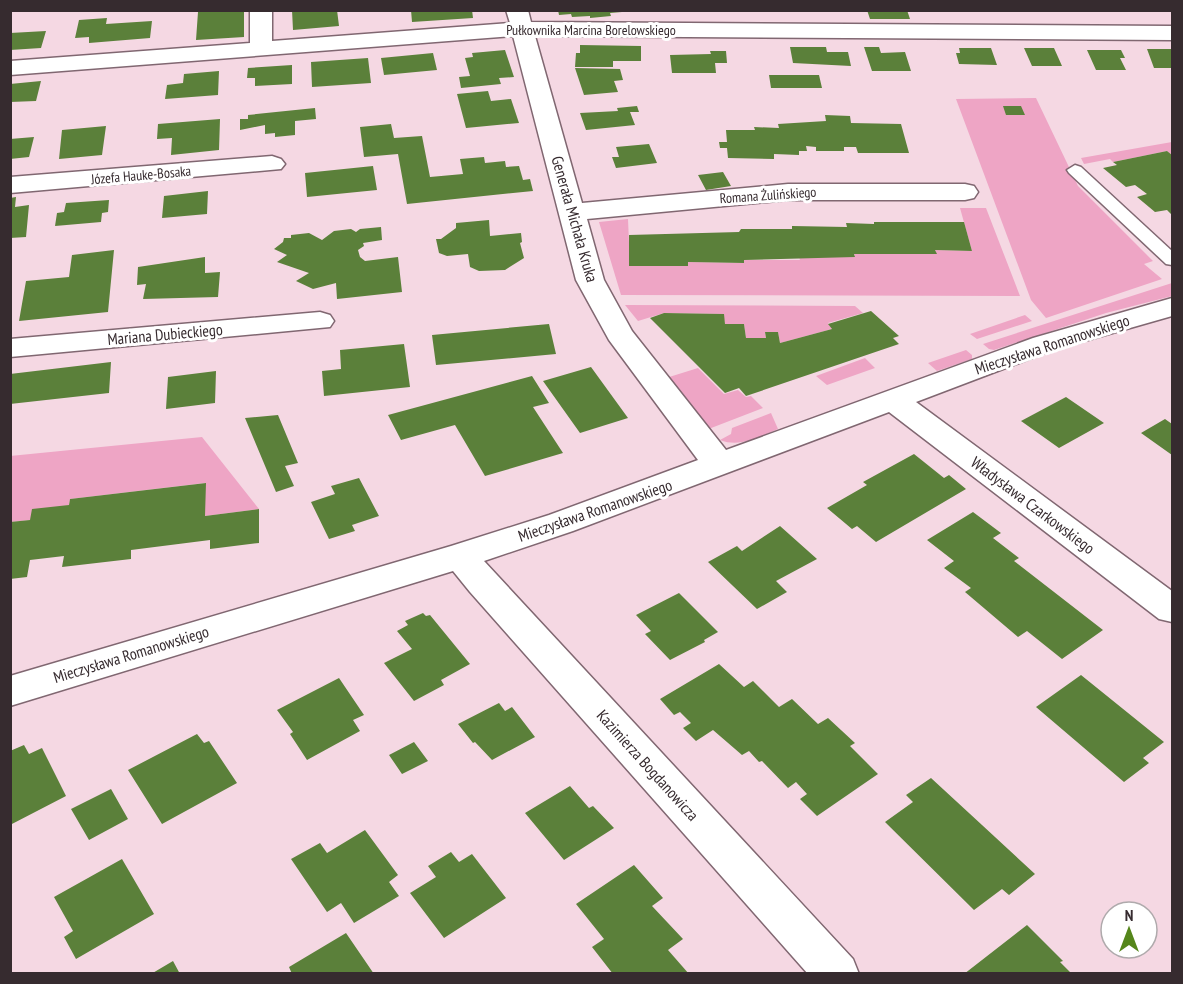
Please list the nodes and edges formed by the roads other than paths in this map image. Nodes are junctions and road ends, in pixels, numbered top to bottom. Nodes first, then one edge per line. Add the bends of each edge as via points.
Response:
1 (261, 10) edge
2 (520, 20) edge
3 (1173, 33) edge
4 (261, 50) junction
5 (10, 68) edge
6 (272, 164) dead end
7 (1075, 170) dead end
8 (10, 185) edge
9 (965, 192) dead end
10 (572, 212) junction
11 (1173, 260) edge
12 (1173, 307) edge
13 (320, 321) dead end
14 (10, 348) edge
15 (894, 401) junction
16 (720, 464) junction
17 (461, 556) junction
18 (1173, 609) edge
19 (10, 691) edge
20 (837, 974) edge

1 - 4 street
2 - 3 street, Pułkownika Marcina Borelowskiego
2 - 4 street, Pułkownika Marcina Borelowskiego
2 - 10 street, Generała Michała Kruka
4 - 5 street, Pułkownika Marcina Borelowskiego
6 - 8 street, Józefa Hauke-Bosaka
7 - 11 lane
9 - 10 street, Romana Żulińskiego via 788,192
10 - 16 street, Generała Michała Kruka via 590,280 614,324
12 - 15 street, Mieczysława Romanowskiego via 1043,344
13 - 14 street, Mariana Dubieckiego
15 - 16 street, Mieczysława Romanowskiego
15 - 18 street, Władysława Czarkowskiego
16 - 17 street, Mieczysława Romanowskiego
17 - 19 street, Mieczysława Romanowskiego
17 - 20 street, Kazimierza Bogdanowicza

